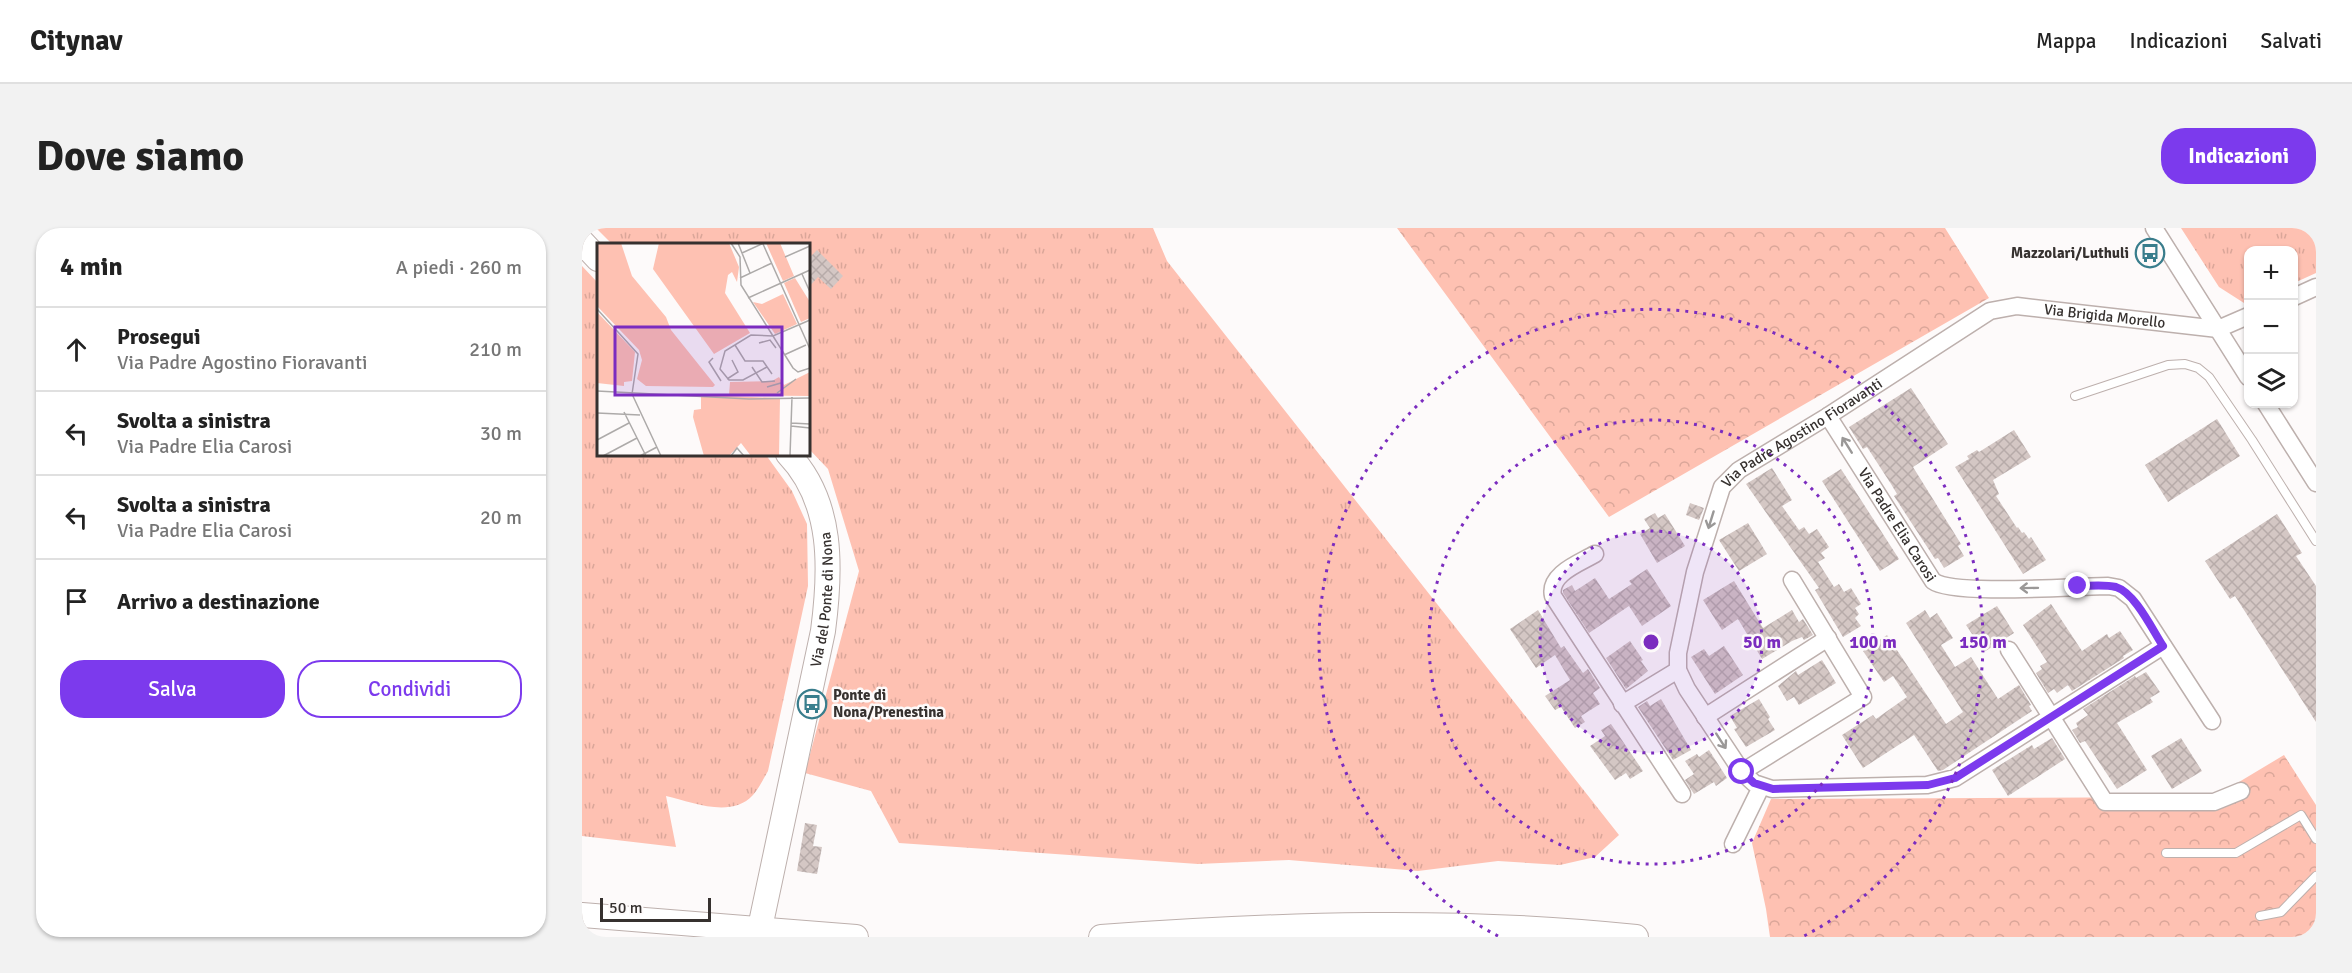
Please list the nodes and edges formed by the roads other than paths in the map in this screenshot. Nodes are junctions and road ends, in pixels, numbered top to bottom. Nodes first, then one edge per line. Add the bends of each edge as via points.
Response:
1 (2154, 228) edge
2 (582, 242) edge
3 (597, 258) edge
4 (2316, 287) edge
5 (2298, 295) edge
6 (1990, 311) joint
7 (2244, 318) edge
8 (2218, 329) junction
9 (2244, 371) edge
10 (2075, 396) dead end
11 (2268, 408) edge
12 (1828, 416) junction
13 (789, 456) edge
14 (2316, 483) edge
15 (2316, 541) edge
16 (1595, 554) dead end
17 (1792, 580) dead end
18 (1828, 638) junction
19 (2163, 646) junction
20 (2009, 650) dead end
21 (1678, 670) junction
22 (1622, 704) junction
23 (1705, 717) junction
24 (2051, 719) junction
25 (2212, 721) dead end
26 (1742, 772) junction
27 (1761, 787) junction
28 (2241, 791) dead end
29 (1682, 794) dead end
30 (2316, 839) edge
31 (1733, 844) dead end
32 (2166, 853) dead end
33 (2316, 876) edge
34 (582, 915) edge
35 (2260, 916) dead end
36 (758, 933) edge
37 (856, 937) edge
38 (1101, 937) edge
39 (1636, 937) edge

1 - 8 street
2 - 3 main road
4 - 5 street
6 - 8 street, Via Brigida Morello via 2017,306
6 - 12 street, Via Padre Agostino Fioravanti
7 - 8 street
8 - 9 street
10 - 15 lane via 2168,364 2198,368 2209,377 2252,440
11 - 14 street
19 -> 12 street, Via Padre Elia Carosi via 2130,596 2114,587 1993,589 1945,587 1936,583
12 -> 21 street, Via Padre Agostino Fioravanti via 1739,470 1722,487 1695,572
13 - 36 main road, Via del Ponte di Nona via 810,486 822,514 828,552 828,595
16 - 22 street via 1555,579 1551,592
17 - 18 street
18 - 23 street
18 - 26 street via 1863,698
19 - 24 street
19 - 25 street, Via Padre Elia Carosi
20 - 24 street
21 - 22 street
21 - 23 street
22 - 29 street
23 -> 26 street
24 - 27 street via 1944,783
24 - 28 street via 2105,802 2214,802
26 - 27 street
27 - 31 street
30 - 32 lane via 2301,814 2236,853
33 - 35 lane via 2281,912
34 - 36 main road
36 - 37 main road
38 - 39 main road via 1269,927 1414,924 1528,927

